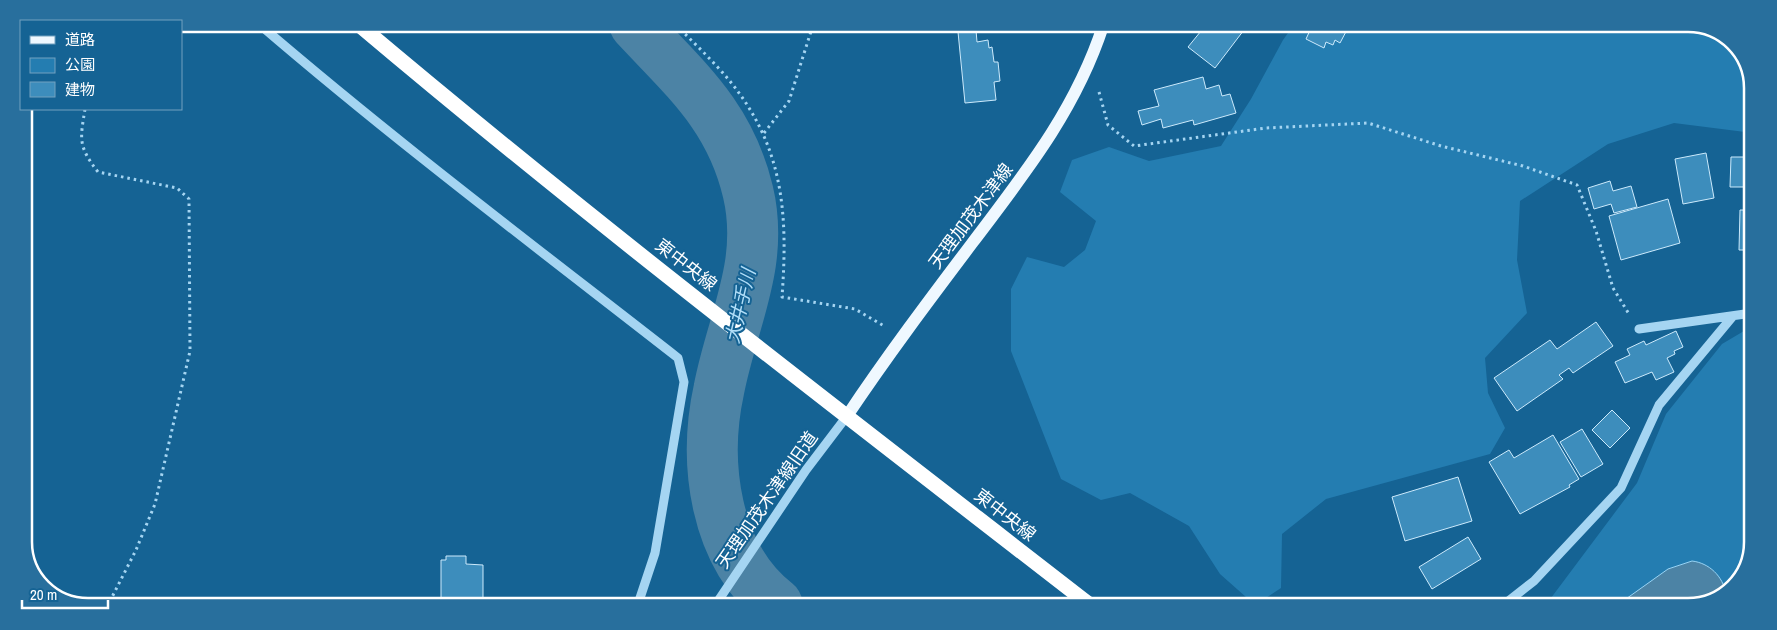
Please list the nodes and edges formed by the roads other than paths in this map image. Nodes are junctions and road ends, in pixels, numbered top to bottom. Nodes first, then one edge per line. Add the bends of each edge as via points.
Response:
1 (268, 32) edge
2 (367, 32) edge
3 (1101, 32) edge
4 (1744, 314) edge
5 (1733, 316) junction
6 (1639, 329) road end
7 (847, 416) junction
8 (640, 598) edge
9 (720, 598) edge
10 (1081, 598) edge
11 (1512, 598) edge

1 - 8 street via 323,79 678,358 684,382 655,553
2 - 7 highway, 東中央線 via 455,106
3 - 7 main road, 天理加茂木津線 via 1091,64 1042,152 902,337
4 - 5 street
5 - 6 street
5 - 11 street via 1659,405 1621,488 1534,581
7 - 9 street, 天理加茂木津線旧道 via 806,470
7 - 10 highway, 東中央線

